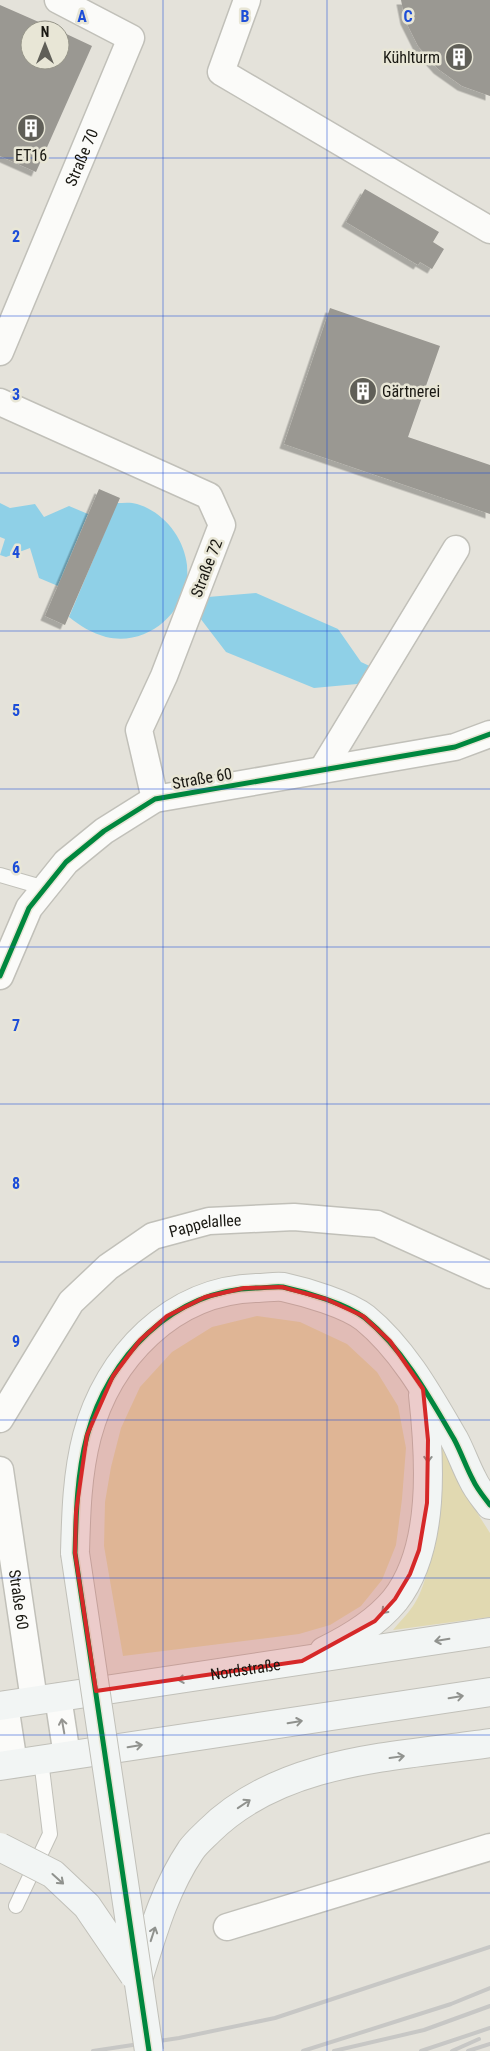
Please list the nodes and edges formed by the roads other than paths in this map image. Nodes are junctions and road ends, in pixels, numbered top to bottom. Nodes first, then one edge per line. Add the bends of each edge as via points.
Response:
1 (58, 0) edge
2 (247, 0) edge
3 (490, 230) edge
4 (0, 352) edge
5 (0, 402) edge
6 (456, 549) dead end
7 (490, 734) edge
8 (322, 770) junction
9 (155, 800) junction
10 (0, 875) edge
11 (45, 888) junction
12 (0, 976) edge
13 (490, 1275) edge
14 (423, 1389) junction
15 (0, 1418) edge
16 (0, 1470) edge
17 (490, 1505) edge
18 (490, 1632) edge
19 (302, 1662) junction
20 (490, 1692) edge
21 (46, 1699) junction
22 (3, 1705) edge
23 (490, 1743) edge
24 (68, 1756) junction
25 (41, 1760) junction
26 (7, 1765) edge
27 (0, 1847) edge
28 (490, 1847) edge
29 (16, 1906) dead end
30 (227, 1928) dead end
31 (138, 1980) junction
32 (149, 2051) edge

1 - 4 street, Straße 70 via 131,38
2 - 3 street via 221,72
5 - 9 street, Straße 72 via 209,496 222,525 164,676 139,730
6 - 8 street
7 - 8 street, Straße 60 via 455,747
8 - 9 street, Straße 60
9 - 11 street, Straße 60 via 104,831 66,862
10 - 11 lane
11 - 12 street, Straße 60 via 28,908
13 - 15 street, Pappelallee via 378,1224 294,1217 219,1220 153,1236 108,1267 71,1302
14 - 17 street via 455,1440 473,1481
14 -> 19 street via 428,1440 427,1503 419,1550 410,1574 395,1599 375,1621 347,1640
14 - 31 street, bridge via 390,1341 363,1316 326,1299 282,1287 244,1288 205,1297 168,1316 140,1340 112,1376 97,1407 81,1466 76,1553
16 - 21 street, Straße 60
18 -> 19 street, Nordstraße
19 -> 21 street, Nordstraße
24 -> 20 street
21 - 22 street, Nordstraße
24 -> 21 street, Straße 60
22 - 26 street
31 -> 23 street via 170,1887 192,1849 222,1819 265,1790 318,1771
24 - 25 street
25 - 26 street
25 - 29 lane via 50,1834
27 -> 31 street, bridge via 53,1874 87,1906
28 - 30 street
31 - 32 street, bridge

